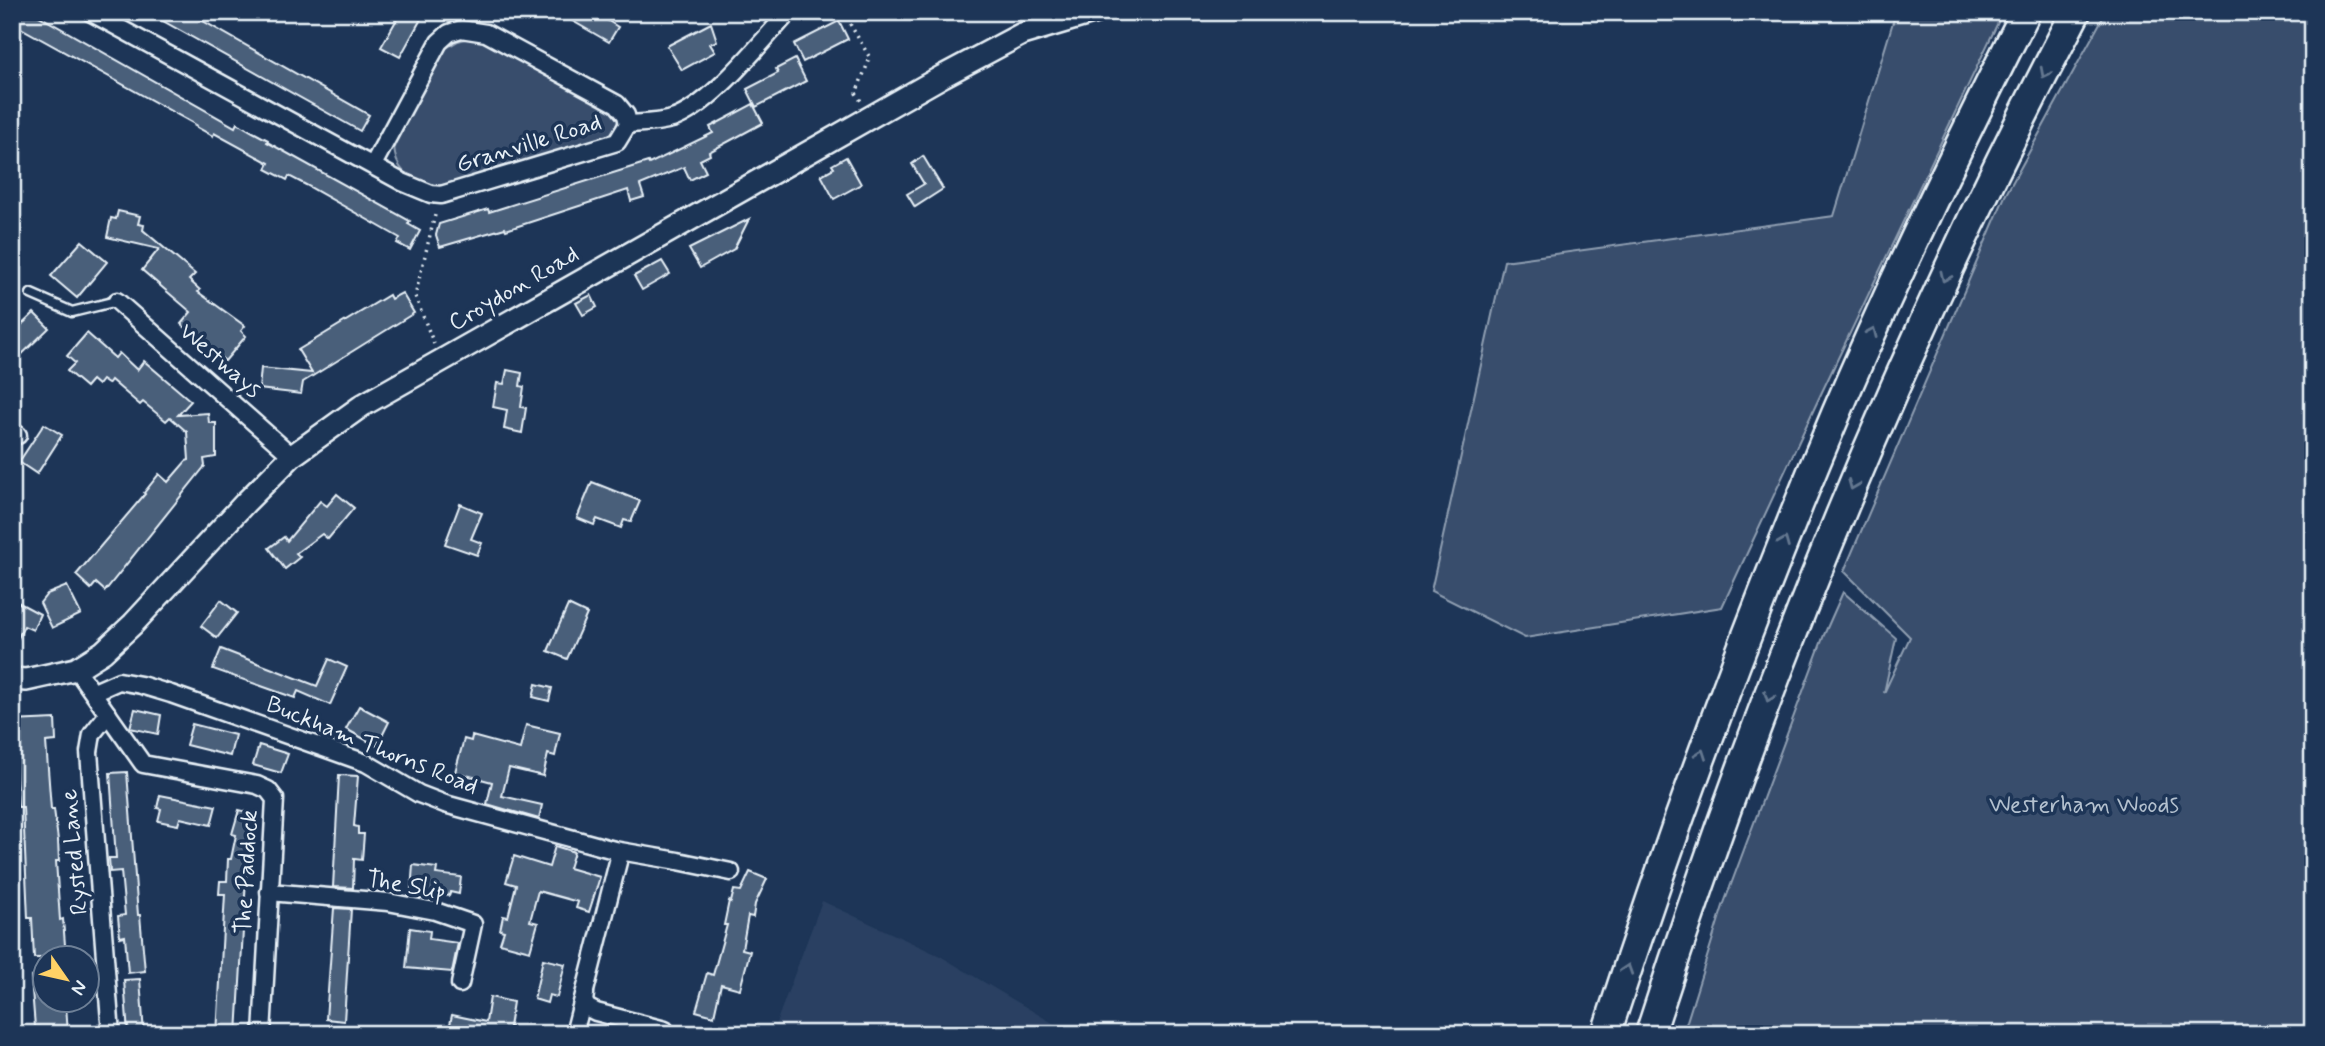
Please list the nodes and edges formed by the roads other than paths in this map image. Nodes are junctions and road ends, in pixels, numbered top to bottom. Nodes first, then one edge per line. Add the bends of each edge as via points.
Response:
1 (90, 12) edge
2 (789, 12) edge
3 (1096, 12) edge
4 (2026, 12) edge
5 (2076, 12) edge
6 (1074, 15) edge
7 (628, 124) junction
8 (373, 165) junction
9 (32, 295) dead end
10 (117, 301) joint
11 (292, 456) junction
12 (76, 669) junction
13 (12, 679) edge
14 (94, 692) junction
15 (108, 714) junction
16 (614, 850) junction
17 (731, 872) dead end
18 (269, 892) junction
19 (460, 984) dead end
20 (585, 994) junction
21 (665, 1030) dead end
22 (111, 1034) edge
23 (262, 1034) edge
24 (575, 1034) edge
25 (1606, 1034) edge
26 (1650, 1034) edge

1 - 8 street, Granville Road
2 - 7 street via 692,109 670,120
3 - 6 main road, Croydon Road
25 -> 4 highway via 1702,753 1802,497 1912,246
5 -> 26 highway via 1969,226 1856,479 1748,751
6 - 11 main road, Croydon Road via 1022,34 869,117 363,405
7 - 8 street, Granville Road via 617,142 439,195 422,192
7 - 8 street, Granville Road via 617,104 486,33 461,29 439,42
9 - 10 lane via 72,312
10 - 11 street, Westways
11 - 12 main road, Croydon Road via 133,624
12 - 13 main road, Croydon Road
12 - 14 street, The Paddock
14 - 15 street, The Paddock
14 - 16 street, Buckham Thorns Road via 119,681 141,684 366,763 445,804
15 - 18 street, The Paddock via 143,764 268,790 275,799
15 - 22 street, Rysted Lane via 92,734 89,752
16 - 17 street, Buckham Thorns Road
16 - 20 street via 619,858
18 - 19 street, The Slip via 388,902 473,923
18 - 23 street, The Paddock
20 - 21 street via 584,1002 596,1012
20 - 24 street

